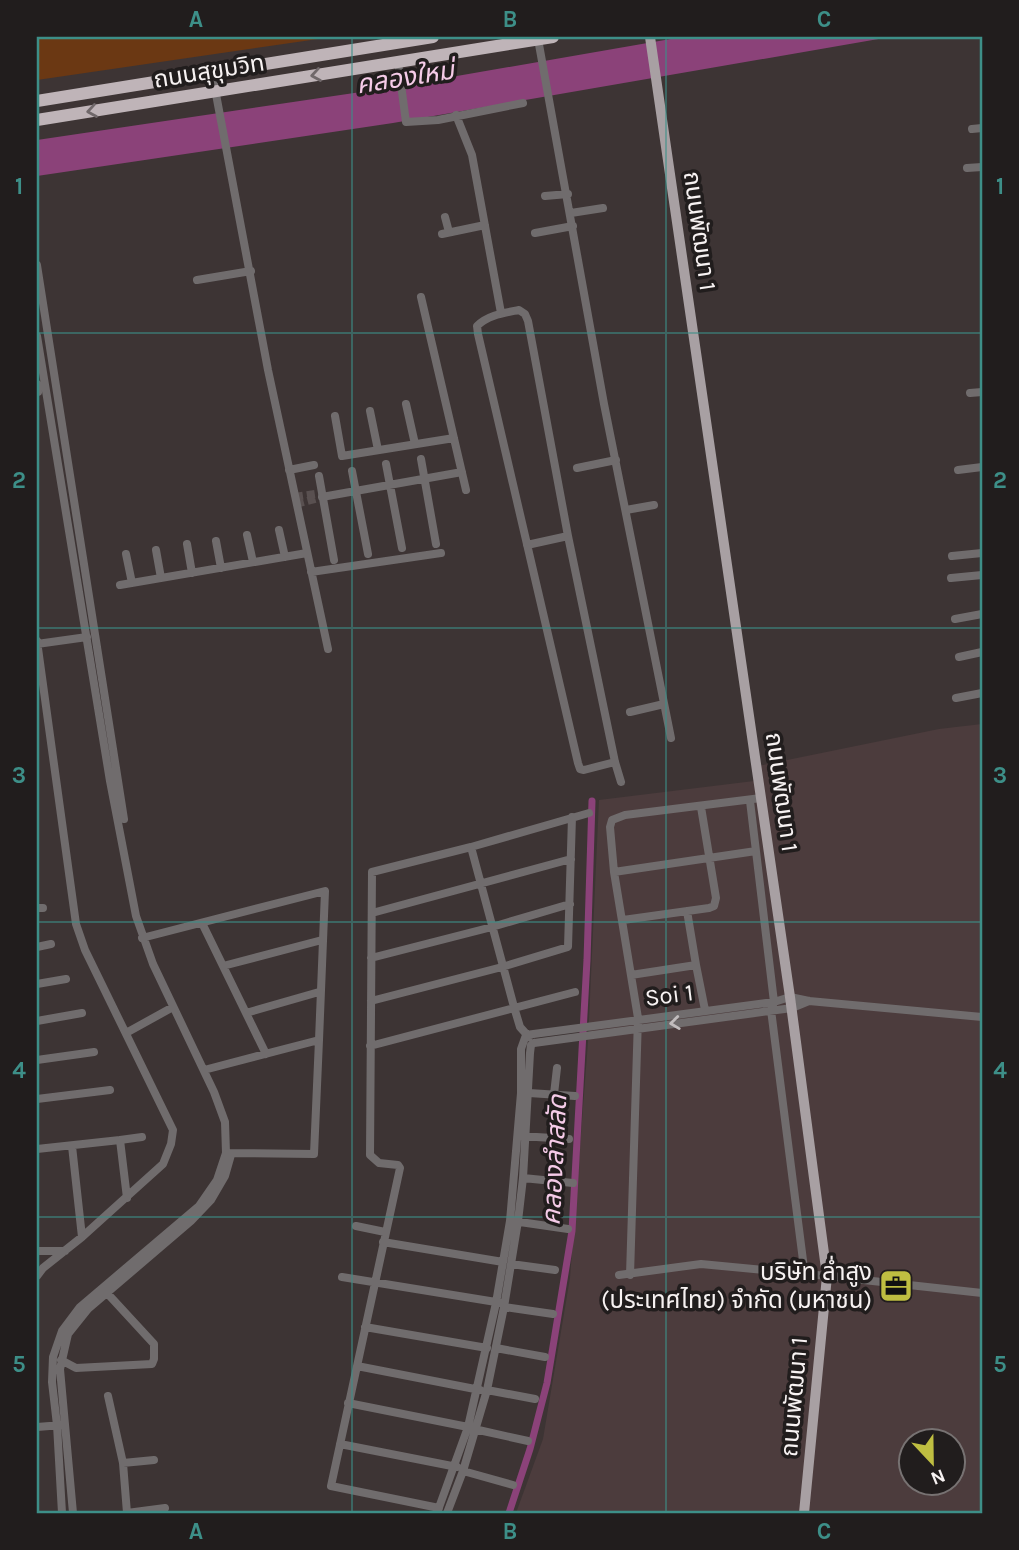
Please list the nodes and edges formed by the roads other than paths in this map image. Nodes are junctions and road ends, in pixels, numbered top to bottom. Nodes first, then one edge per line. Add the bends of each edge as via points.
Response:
1 (433, 37) edge
2 (553, 37) edge
3 (650, 37) edge
4 (538, 39) junction
5 (398, 62) junction
6 (212, 73) junction
7 (217, 98) junction
8 (37, 101) edge
9 (523, 103) dead end
10 (456, 116) junction
11 (37, 120) edge
12 (982, 128) edge
13 (972, 129) dead end
14 (982, 167) edge
15 (967, 168) dead end
16 (568, 194) junction
17 (545, 196) dead end
18 (603, 208) dead end
19 (571, 213) junction
20 (445, 217) dead end
21 (485, 225) junction
22 (573, 226) junction
23 (535, 233) dead end
24 (37, 265) edge
25 (251, 271) junction
26 (197, 280) dead end
27 (421, 298) dead end
28 (500, 313) junction
29 (37, 336) edge
30 (54, 375) junction
31 (44, 376) junction
32 (39, 390) edge
33 (982, 392) edge
34 (970, 393) dead end
35 (406, 404) dead end
36 (370, 411) dead end
37 (335, 415) dead end
38 (454, 438) junction
39 (415, 444) junction
40 (65, 445) junction
41 (54, 446) junction
42 (378, 450) junction
43 (421, 459) dead end
44 (616, 460) junction
45 (386, 464) dead end
46 (314, 465) dead end
47 (982, 467) edge
48 (577, 468) dead end
49 (289, 470) junction
50 (957, 470) dead end
51 (352, 471) dead end
52 (462, 472) junction
53 (319, 476) dead end
54 (425, 478) junction
55 (390, 484) junction
56 (356, 490) junction
57 (466, 490) dead end
58 (322, 495) junction
59 (654, 505) dead end
60 (626, 510) junction
61 (279, 530) dead end
62 (247, 535) dead end
63 (568, 536) junction
64 (216, 541) dead end
65 (187, 544) dead end
66 (436, 544) dead end
67 (527, 545) junction
68 (402, 548) dead end
69 (156, 550) dead end
70 (307, 553) junction
71 (441, 553) dead end
72 (982, 553) edge
73 (126, 554) dead end
74 (368, 554) dead end
75 (285, 556) junction
76 (953, 556) dead end
77 (334, 560) dead end
78 (80, 561) junction
79 (253, 562) junction
80 (220, 568) junction
81 (312, 572) junction
82 (192, 573) junction
83 (982, 575) edge
84 (161, 578) junction
85 (951, 578) dead end
86 (132, 583) junction
87 (120, 585) dead end
88 (982, 614) edge
89 (955, 620) dead end
90 (84, 637) junction
91 (37, 642) edge
92 (328, 649) dead end
93 (982, 652) edge
94 (959, 657) dead end
95 (98, 683) junction
96 (982, 693) edge
97 (957, 698) dead end
98 (664, 704) junction
99 (630, 712) dead end
100 (671, 738) dead end
101 (615, 762) junction
102 (621, 782) dead end
103 (756, 800) junction
104 (118, 804) junction
105 (701, 807) junction
106 (589, 813) dead end
107 (572, 817) junction
108 (124, 819) dead end
109 (471, 848) junction
110 (756, 851) junction
111 (709, 858) junction
112 (571, 859) junction
113 (614, 872) junction
114 (479, 885) junction
115 (570, 904) junction
116 (687, 911) junction
117 (372, 913) junction
118 (623, 920) junction
119 (202, 923) junction
120 (492, 927) junction
121 (142, 938) junction
122 (322, 940) junction
123 (51, 944) dead end
124 (37, 947) edge
125 (371, 958) junction
126 (696, 965) junction
127 (223, 966) junction
128 (502, 967) junction
129 (631, 975) junction
130 (66, 979) dead end
131 (37, 984) edge
132 (319, 992) junction
133 (575, 992) dead end
134 (371, 1001) junction
135 (791, 1003) junction
136 (772, 1006) junction
137 (513, 1007) junction
138 (171, 1008) junction
139 (705, 1010) junction
140 (82, 1013) dead end
141 (246, 1013) junction
142 (982, 1017) edge
143 (638, 1018) junction
144 (37, 1021) edge
145 (638, 1028) junction
146 (126, 1033) junction
147 (529, 1034) junction
148 (318, 1040) junction
149 (534, 1042) junction
150 (370, 1046) junction
151 (94, 1052) dead end
152 (266, 1055) junction
153 (37, 1060) edge
154 (557, 1068) dead end
155 (204, 1070) junction
156 (110, 1090) dead end
157 (529, 1093) junction
158 (554, 1094) junction
159 (575, 1096) dead end
160 (37, 1099) edge
161 (521, 1136) junction
162 (142, 1137) dead end
163 (569, 1139) dead end
164 (120, 1140) junction
165 (72, 1146) junction
166 (37, 1149) edge
167 (229, 1153) junction
168 (523, 1178) junction
169 (573, 1183) dead end
170 (127, 1198) junction
171 (514, 1221) junction
172 (356, 1226) dead end
173 (568, 1229) dead end
174 (385, 1232) junction
175 (82, 1237) junction
176 (383, 1242) junction
177 (37, 1251) edge
178 (65, 1251) junction
179 (137, 1262) junction
180 (507, 1263) junction
181 (555, 1270) dead end
182 (619, 1275) dead end
183 (631, 1275) junction
184 (37, 1276) edge
185 (805, 1276) junction
186 (827, 1276) junction
187 (342, 1277) dead end
188 (375, 1284) junction
189 (107, 1293) junction
190 (982, 1293) edge
191 (501, 1306) junction
192 (553, 1314) dead end
193 (366, 1325) junction
194 (490, 1347) junction
195 (545, 1357) dead end
196 (61, 1360) junction
197 (357, 1365) junction
198 (483, 1389) junction
199 (108, 1396) dead end
200 (535, 1399) dead end
201 (347, 1405) junction
202 (57, 1425) junction
203 (37, 1427) edge
204 (470, 1429) junction
205 (528, 1441) dead end
206 (340, 1445) junction
207 (154, 1460) dead end
208 (123, 1463) junction
209 (459, 1470) junction
210 (513, 1485) dead end
211 (165, 1508) dead end
212 (444, 1512) edge
213 (62, 1513) edge
214 (73, 1513) edge
215 (804, 1513) edge

1 - 6 highway, ถนนสุขุมวิท
2 - 4 highway, ถนนสุขุมวิท
3 - 103 main road, ถนนพัฒนา 1
4 - 5 highway, ถนนสุขุมวิท
4 - 16 street
5 -> 7 highway, ถนนสุขุมวิท
5 - 10 street via 406,122
6 - 7 street
6 - 8 highway, ถนนสุขุมวิท
7 -> 11 highway, ถนนสุขุมวิท
7 - 25 street
9 - 10 street
10 - 21 street via 472,155
12 - 13 street
14 - 15 street
16 - 17 street
16 - 19 street
18 - 19 street
19 - 22 street
20 - 21 street via 445,233
21 - 28 street
22 - 23 street
22 - 44 street
24 - 30 street
25 - 26 street
25 - 49 street
27 - 38 street
28 - 63 street via 519,310 528,321
28 - 67 street via 477,326
29 - 31 street
30 - 31 street
30 - 40 street
31 - 32 street
32 - 41 street
33 - 34 street
35 - 39 street
36 - 42 street
37 - 42 street via 342,456
38 - 39 street
38 - 52 street
39 - 42 street
40 - 41 street
40 - 78 street
41 - 78 street
43 - 54 street
44 - 48 street
44 - 60 street
45 - 55 street
46 - 49 street
47 - 50 street
49 - 70 street
51 - 56 street
52 - 54 street
52 - 57 street
53 - 58 street
54 - 55 street
54 - 66 street
55 - 56 street
55 - 68 street
56 - 58 street
56 - 74 street
58 - 77 street
59 - 60 street
60 - 98 street
61 - 75 street
62 - 79 street
63 - 67 street
63 - 101 street
64 - 80 street
65 - 82 street
67 - 101 street via 580,769
69 - 84 street
70 - 75 street
70 - 81 street
71 - 81 street
72 - 76 street
73 - 86 street
75 - 79 street
78 - 90 street
78 - 95 street
79 - 80 street
80 - 82 street
81 - 92 street
82 - 84 street
83 - 85 street
84 - 86 street
86 - 87 street
88 - 89 street
90 - 91 street
90 - 95 street
91 - 146 street via 76,924
93 - 94 street
95 - 104 street
96 - 97 street
98 - 99 street
98 - 100 street
101 - 102 street
103 - 105 street
103 - 110 street
103 - 135 main road, ถนนพัฒนา 1
104 - 108 street
104 - 121 street
105 - 111 street
105 - 113 street via 612,820
106 - 107 street
107 - 109 street
107 - 112 street
109 - 114 street
109 - 117 street via 372,872
110 - 111 street
110 - 136 street
111 - 113 street
111 - 116 street via 714,906
112 - 114 street
112 - 115 street
113 - 118 street
114 - 117 street
114 - 120 street
115 - 120 street
115 - 128 street via 568,947
116 - 118 street
116 - 126 street
117 - 125 street
118 - 129 street
119 - 121 street
119 - 122 street via 324,891
119 - 127 street
120 - 125 street
120 - 128 street
121 - 138 street
122 - 127 street
122 - 132 street
123 - 124 street
125 - 134 street
126 - 129 street
126 - 139 street
127 - 141 street
128 - 134 street
128 - 137 street
129 - 143 street
130 - 131 street
132 - 141 street
132 - 148 street
133 - 137 street
134 - 150 street
135 - 136 street
135 - 142 street
135 - 186 main road, ถนนพัฒนา 1
136 - 139 street, Soi 1
136 -> 145 street
136 - 185 street
137 - 147 street via 520,1027
137 - 150 street
138 - 146 street
138 - 155 street
139 - 143 street, Soi 1
140 - 144 street
141 - 152 street
143 - 145 street
143 - 147 street, Soi 1
145 - 149 street
145 - 183 street
146 - 170 street via 173,1130 163,1164
147 - 149 street
147 - 161 street via 521,1049
148 - 152 street
148 - 167 street via 314,1154
149 - 157 street
150 - 174 street via 370,1155 379,1163 400,1168
151 - 153 street
152 - 155 street
154 - 158 street
155 - 167 street via 225,1122
156 - 160 street
157 - 158 street
157 - 161 street
158 - 159 street
161 - 163 street
161 - 168 street
161 - 171 street
162 - 164 street
164 - 165 street
164 - 170 street
165 - 166 street
165 - 175 street
167 - 179 street via 199,1206
168 - 169 street
168 - 171 street
170 - 175 street
171 - 173 street
171 - 180 street
172 - 174 street
174 - 176 street
175 - 178 street
176 - 180 street
176 - 188 street
177 - 178 street
178 - 184 street
179 - 189 street
179 - 202 street via 80,1307 62,1331 53,1357
180 - 181 street
180 - 191 street
182 - 183 street
183 - 185 street via 712,1264
185 - 186 street
186 - 190 street
186 - 215 main road, ถนนพัฒนา 1
187 - 188 street
188 - 191 street
188 - 193 street
189 - 196 street via 68,1334
189 - 196 street via 154,1344 152,1364 76,1368
191 - 192 street
191 - 194 street
193 - 194 street
193 - 197 street
194 - 195 street
194 - 198 street
196 - 202 street
197 - 198 street
197 - 201 street
198 - 200 street
198 - 204 street
199 - 208 street
201 - 204 street
201 - 206 street
202 - 203 street
202 - 213 street
202 - 214 street
204 - 205 street
204 - 209 street
206 - 209 street
206 - 212 street via 331,1486
207 - 208 street
208 - 211 street via 127,1513
209 - 210 street
209 - 212 street

